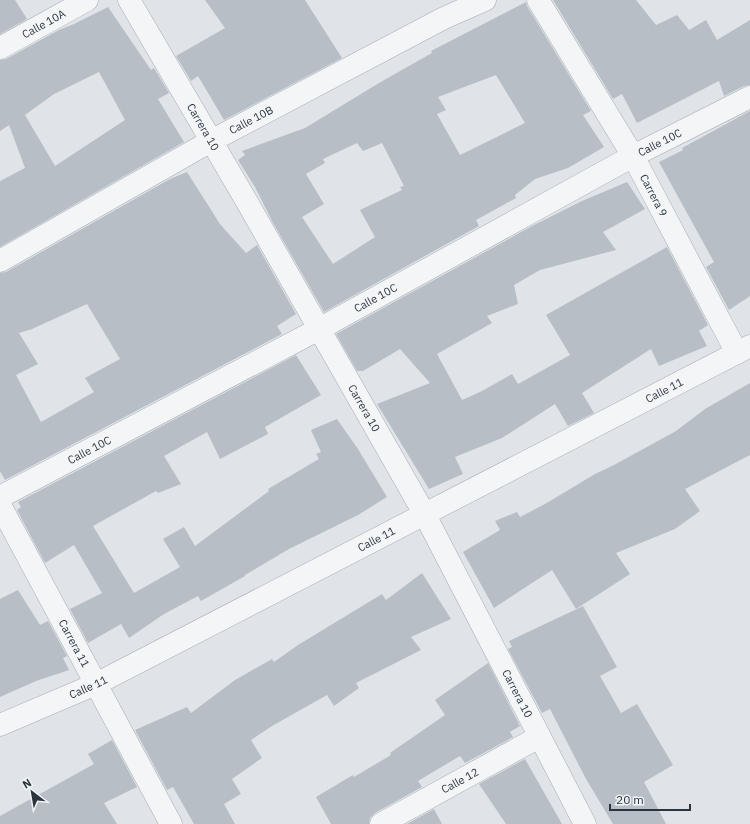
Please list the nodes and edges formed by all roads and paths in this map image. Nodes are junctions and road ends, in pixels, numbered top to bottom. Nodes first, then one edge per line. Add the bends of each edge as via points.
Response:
1 (87, 0) edge
2 (129, 0) edge
3 (485, 0) edge
4 (538, 0) edge
5 (0, 48) edge
6 (750, 96) edge
7 (211, 141) junction
8 (633, 156) junction
9 (0, 261) edge
10 (319, 329) junction
11 (744, 350) edge
12 (0, 497) edge
13 (0, 505) edge
14 (425, 514) junction
15 (96, 684) junction
16 (0, 725) edge
17 (539, 737) junction
18 (171, 824) edge
19 (381, 824) edge
20 (585, 824) edge

1 - 5 street, Calle 10A
2 - 7 street, Carrera 10
3 - 7 street, Calle 10B via 444,18
4 - 8 street, Carrera 9
6 - 8 street, Calle 10C
7 - 9 street, Calle 10B
7 - 10 street, Carrera 10
8 - 10 street, Calle 10C
8 - 11 street, Carrera 9
10 - 12 street, Calle 10C
10 - 14 street, Carrera 10
11 - 14 street, Calle 11
13 - 15 street, Carrera 11
14 - 15 street, Calle 11
14 - 17 street, Carrera 10
15 - 16 street, Calle 11
15 - 18 street, Carrera 11
17 - 19 street, Calle 12
17 - 20 street, Carrera 10

